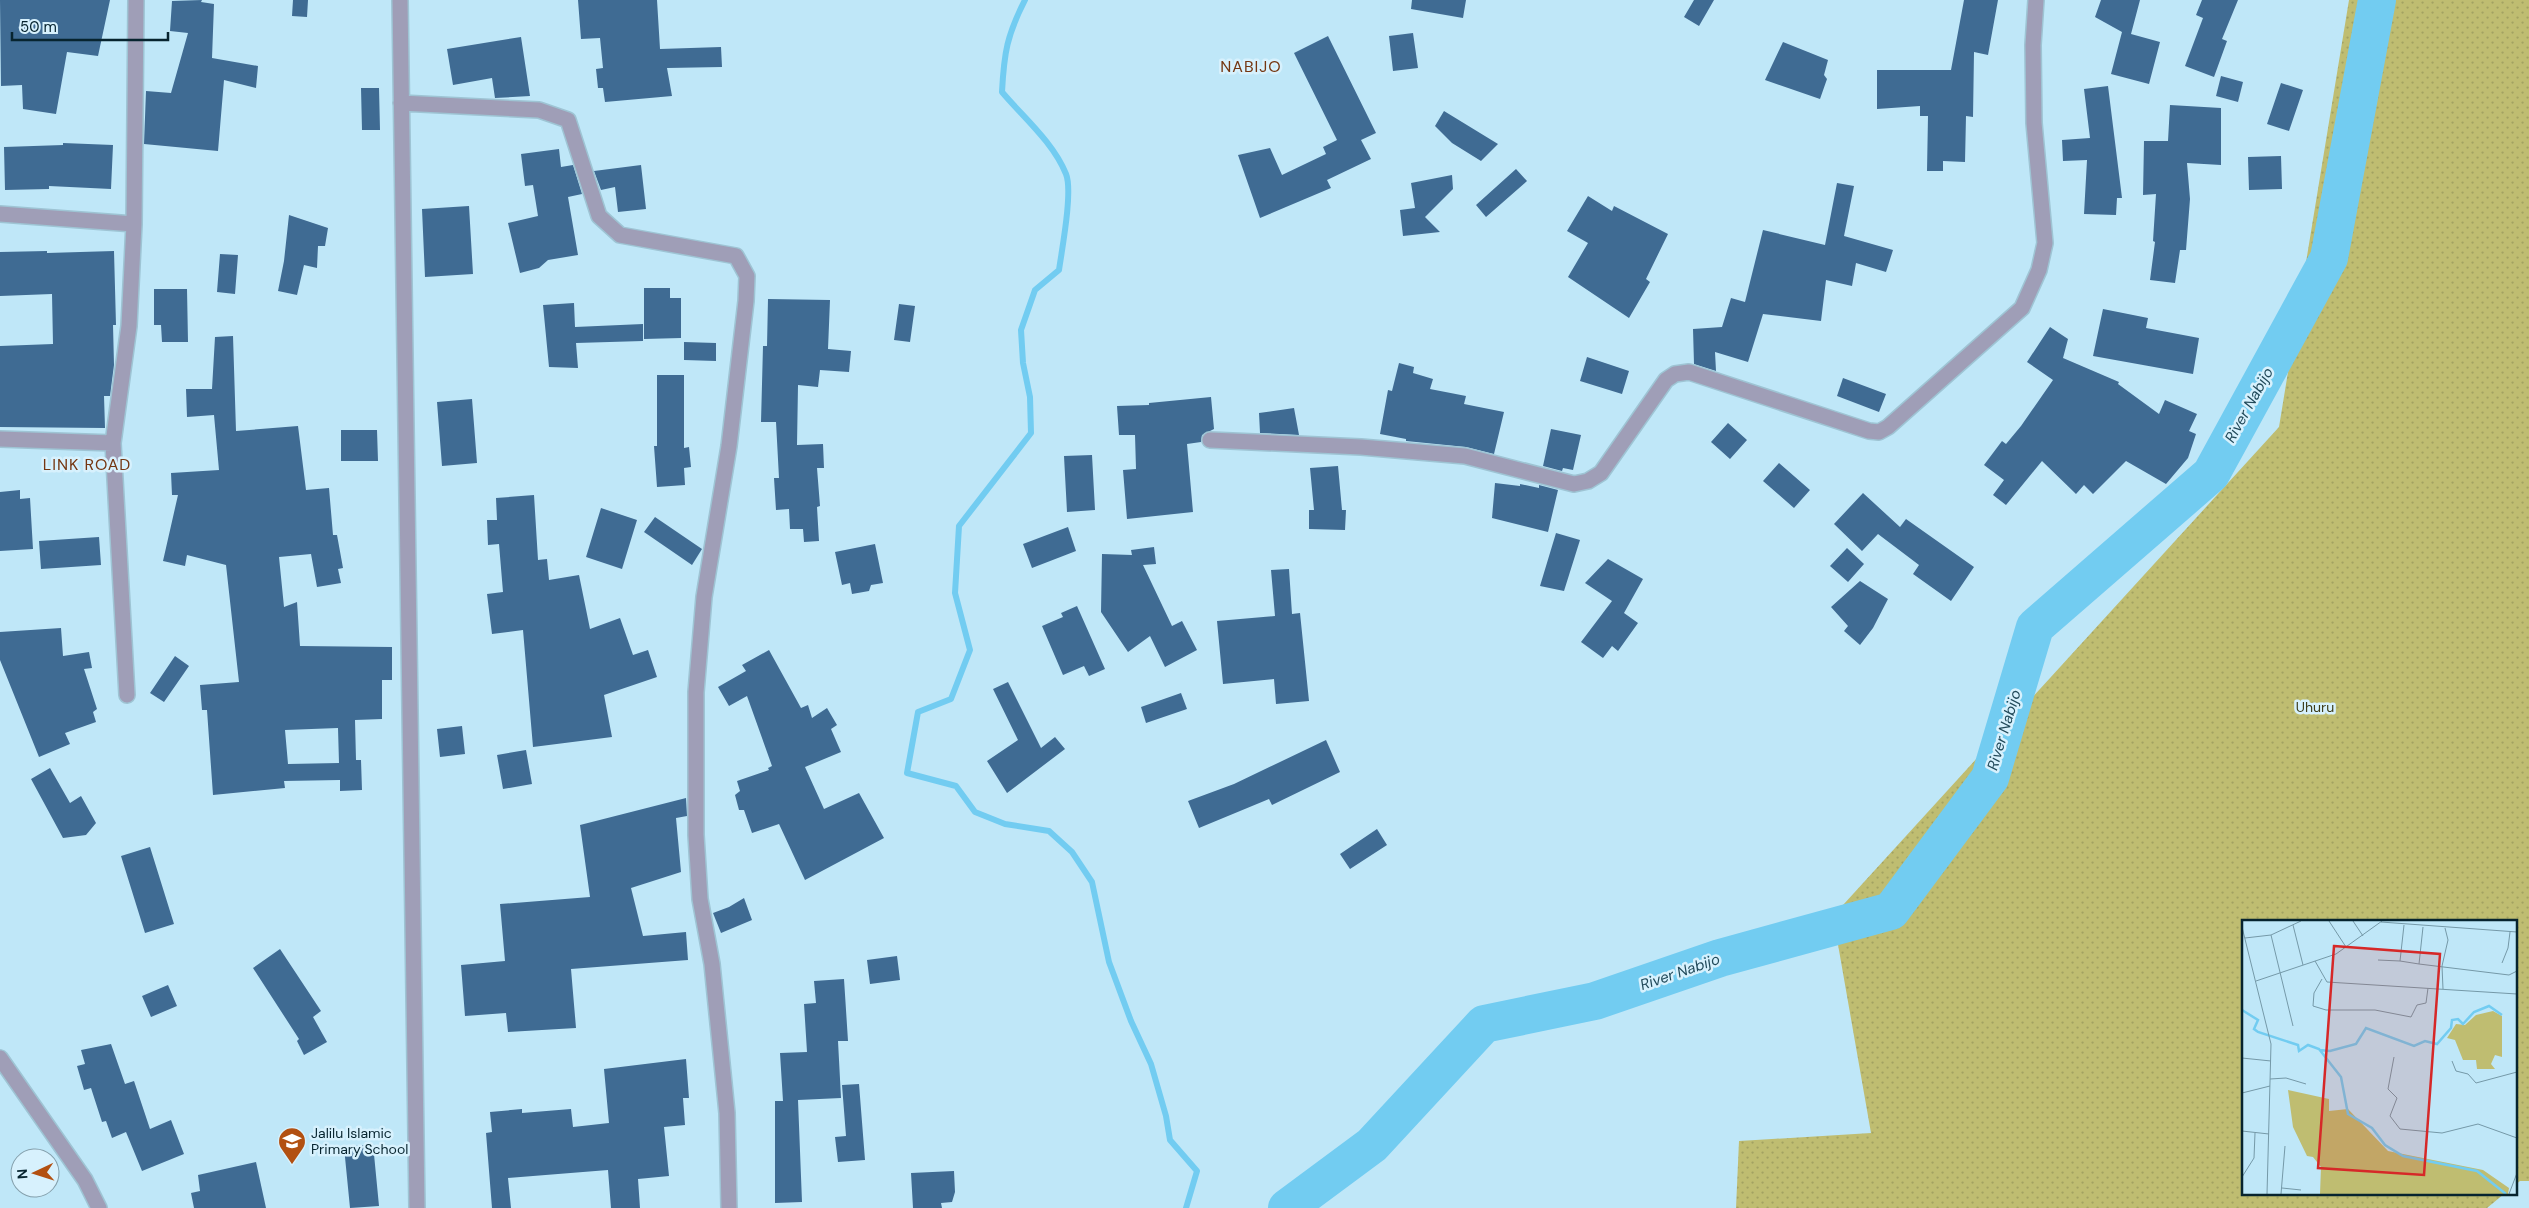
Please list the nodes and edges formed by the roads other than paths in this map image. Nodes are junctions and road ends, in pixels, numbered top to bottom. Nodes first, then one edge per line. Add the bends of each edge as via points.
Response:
1 (136, 0) edge
2 (400, 0) edge
3 (2036, 0) edge
4 (401, 103) junction
5 (0, 214) edge
6 (134, 224) junction
7 (0, 439) edge
8 (1210, 440) dead end
9 (113, 443) junction
10 (127, 695) dead end
11 (1, 1062) edge
12 (99, 1208) edge
13 (416, 1208) edge
14 (729, 1208) edge

1 - 6 street
2 - 4 street
3 - 8 street via 2034,123 2045,244 2039,270 2022,308 1879,432 1689,372 1675,374 1666,380 1601,473 1588,481 1574,484 1465,456
4 - 13 street
4 - 14 street via 538,110 568,120 599,216 620,234 736,256 747,276 729,446 704,597 696,692 696,835 700,899 712,964 727,1113
5 - 6 street
6 - 9 street via 129,326
7 - 9 street
9 - 10 street
11 - 12 street via 85,1180

